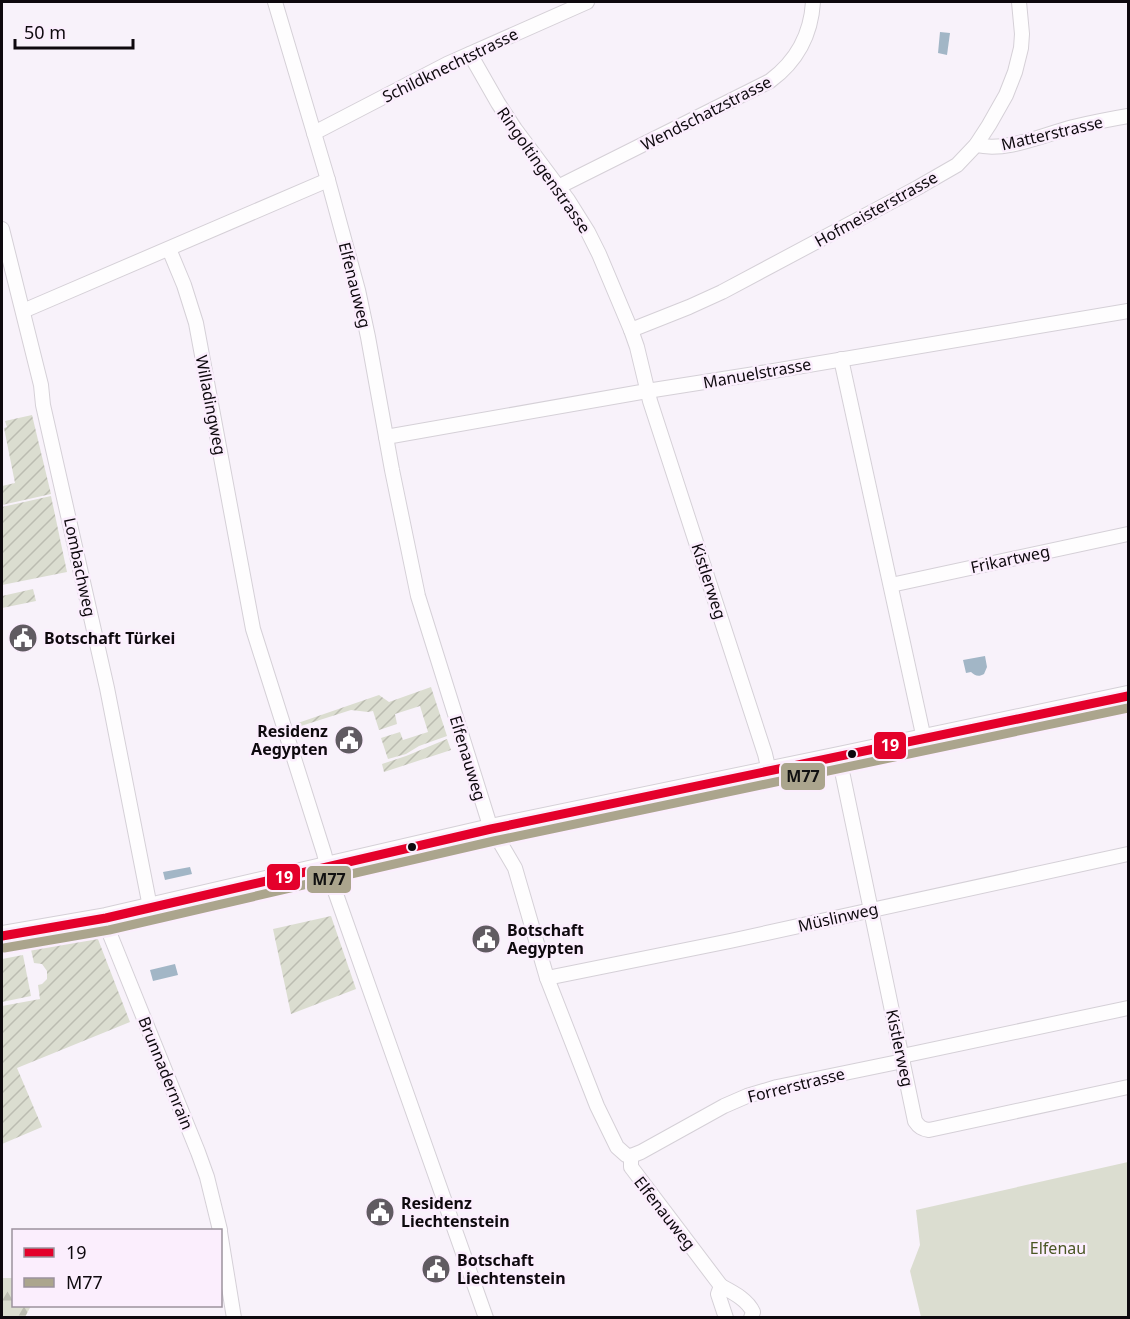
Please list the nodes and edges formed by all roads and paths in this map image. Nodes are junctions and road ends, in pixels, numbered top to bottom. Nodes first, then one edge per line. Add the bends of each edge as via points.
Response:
1 (275, 2) edge
2 (587, 2) edge
3 (813, 2) edge
4 (1019, 2) edge
5 (470, 54) junction
6 (1128, 116) edge
7 (314, 133) junction
8 (976, 145) junction
9 (328, 180) junction
10 (558, 187) junction
11 (2, 230) edge
12 (169, 249) junction
13 (23, 311) junction
14 (1128, 311) edge
15 (632, 330) junction
16 (842, 359) junction
17 (647, 391) junction
18 (386, 437) junction
19 (1128, 534) edge
20 (891, 585) junction
21 (1128, 696) edge
22 (924, 740) junction
23 (839, 757) junction
24 (769, 771) junction
25 (491, 829) junction
26 (1128, 854) edge
27 (327, 866) junction
28 (150, 907) junction
29 (871, 909) junction
30 (106, 918) junction
31 (2, 936) edge
32 (548, 978) junction
33 (1128, 1008) edge
34 (902, 1059) junction
35 (1128, 1087) edge
36 (631, 1156) junction
37 (220, 1229) edge
38 (222, 1243) edge
39 (721, 1286) junction
40 (234, 1317) edge
41 (486, 1317) edge
42 (726, 1317) edge
43 (751, 1317) edge

1 - 7 street, Elfenauweg
2 - 5 street, Schildknechtstrasse
3 - 10 street, Wendschatzstrasse via 802,46 781,74
4 - 8 street, Hofmeisterstrasse via 1022,34 1015,72
5 - 7 street, Schildknechtstrasse
5 - 10 street, Ringoltingenstrasse via 515,129
6 - 8 street, Matterstrasse via 1000,146
7 - 9 street, Elfenauweg
8 - 15 street, Hofmeisterstrasse via 957,165 900,197 722,292
9 - 12 street
9 - 18 street, Elfenauweg via 358,290
10 - 15 street, Ringoltingenstrasse via 599,254
11 - 13 street, Lombachweg
12 - 13 street
12 - 27 street, Willadingweg via 196,323 253,629
13 - 28 street, Lombachweg via 107,688
14 - 16 street, Manuelstrasse
15 - 17 street, Ringoltingenstrasse
16 - 17 street, Manuelstrasse
16 - 20 street
17 - 18 street, Manuelstrasse
17 - 24 street, Kistlerweg
18 - 25 street, Elfenauweg via 418,596
19 - 20 street, Frikartweg
20 - 22 street
21 - 22 street
22 - 23 street
23 - 24 street
23 - 29 street, Kistlerweg
24 - 25 street
25 - 27 street
25 - 32 street, Elfenauweg via 515,868
26 - 29 street, Müslinweg
27 - 28 street
27 - 41 street, Willadingweg
28 - 30 street
29 - 32 street, Müslinweg
29 - 34 street, Kistlerweg
30 - 31 street
30 - 37 street, Brunnadernrain via 207,1177
32 - 36 street, Elfenauweg via 601,1115 617,1147
33 - 34 street, Forrerstrasse
34 - 35 street, Kistlerweg via 915,1121 925,1130
34 - 36 street, Forrerstrasse via 747,1096
36 - 39 street, Elfenauweg via 630,1167
38 - 40 street, Brunnadernrain
39 - 42 street, Elfenauweg via 718,1294
39 - 43 street, Elfenauweg via 748,1304 753,1312

